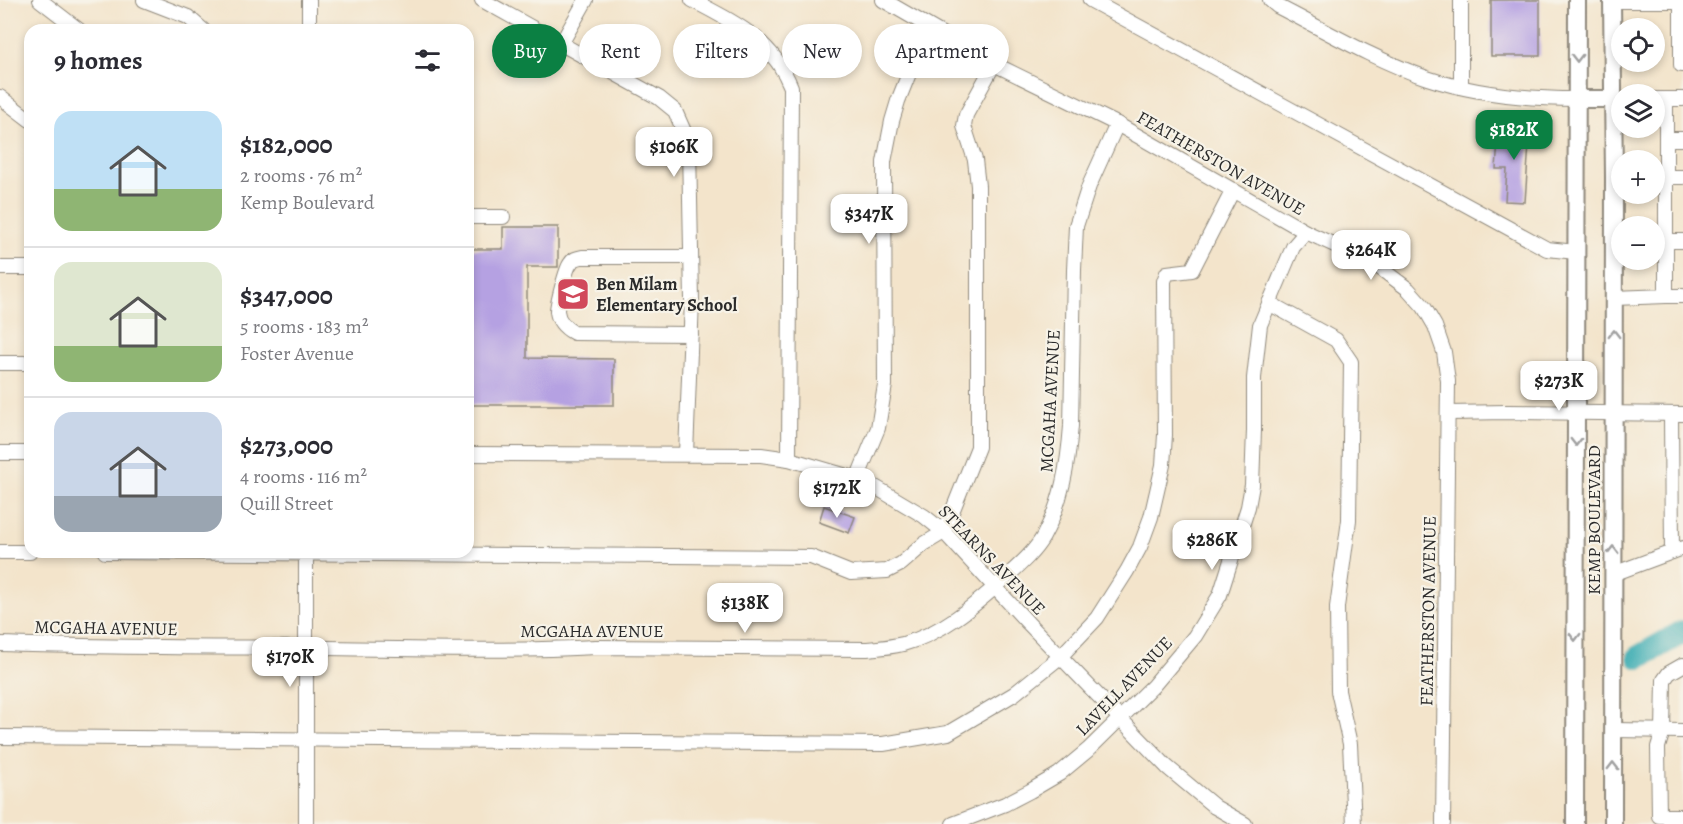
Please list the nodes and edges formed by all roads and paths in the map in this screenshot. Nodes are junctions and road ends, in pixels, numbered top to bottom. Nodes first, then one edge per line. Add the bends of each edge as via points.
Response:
1 (40, 0) edge
2 (144, 0) edge
3 (309, 0) edge
4 (482, 0) edge
5 (586, 0) edge
6 (692, 0) edge
7 (883, 0) edge
8 (1090, 0) edge
9 (1270, 0) edge
10 (1461, 0) edge
11 (1577, 0) edge
12 (1612, 0) edge
13 (1681, 1) edge
14 (71, 24) edge
15 (196, 24) edge
16 (309, 24) edge
17 (525, 24) edge
18 (922, 24) edge
19 (567, 33) edge
20 (567, 47) edge
21 (1683, 65) edge
22 (1009, 71) edge
23 (907, 78) edge
24 (986, 78) edge
25 (1616, 84) edge
26 (1461, 87) junction
27 (0, 97) edge
28 (1577, 99) junction
29 (1611, 99) edge
30 (1665, 99) edge
31 (1683, 99) edge
32 (24, 115) edge
33 (1117, 124) junction
34 (1665, 132) edge
35 (1666, 139) junction
36 (1683, 139) edge
37 (1664, 150) edge
38 (1665, 177) edge
39 (1683, 177) edge
40 (1233, 190) junction
41 (1617, 204) edge
42 (1663, 204) edge
43 (474, 217) edge
44 (503, 217) dead end
45 (1306, 232) junction
46 (1666, 241) junction
47 (1683, 241) edge
48 (1576, 252) junction
49 (691, 257) junction
50 (0, 268) edge
51 (24, 268) edge
52 (1666, 296) junction
53 (1683, 296) edge
54 (1614, 298) junction
55 (1269, 303) junction
56 (691, 334) junction
57 (0, 363) edge
58 (24, 363) edge
59 (1449, 413) junction
60 (1576, 413) junction
61 (1613, 413) junction
62 (1677, 414) edge
63 (0, 453) edge
64 (24, 453) edge
65 (474, 454) edge
66 (686, 454) junction
67 (1677, 454) edge
68 (789, 459) junction
69 (857, 479) junction
70 (944, 532) junction
71 (1678, 550) edge
72 (0, 552) edge
73 (24, 552) edge
74 (474, 553) edge
75 (306, 558) edge
76 (1613, 574) junction
77 (996, 586) junction
78 (0, 644) edge
79 (306, 648) junction
80 (1060, 657) junction
81 (1683, 665) edge
82 (1676, 672) edge
83 (1121, 719) junction
84 (1613, 730) junction
85 (1663, 731) junction
86 (1683, 731) edge
87 (0, 737) edge
88 (306, 739) junction
89 (1683, 816) edge
90 (306, 824) edge
91 (953, 824) edge
92 (1245, 824) edge
93 (1354, 824) edge
94 (1443, 824) edge
95 (1575, 824) edge
96 (1613, 824) edge

1 - 14 street
2 - 15 street
3 - 16 street
4 - 17 street
5 - 19 street
6 - 68 street via 757,38 785,71 791,87
7 - 18 street, FEATHERSTON AVENUE
8 - 48 street via 1547,249
9 - 26 street via 1380,58
10 - 26 street
11 -> 28 main road, KEMP BOULEVARD
12 - 13 street
12 - 25 main road, KEMP BOULEVARD
13 - 21 street
20 - 49 street via 659,98 675,111 689,148
22 - 33 street, FEATHERSTON AVENUE
23 - 69 street via 892,121 884,162 885,385 878,428
24 - 70 street via 964,126 978,186 978,447
26 - 28 street via 1489,93
27 - 32 street
28 - 29 main road
28 - 48 main road, KEMP BOULEVARD
30 - 31 street
33 - 40 street, FEATHERSTON AVENUE
33 - 77 street, MCGAHA AVENUE via 1076,226 1071,426 1063,487 1042,538
34 - 35 street
35 - 36 street
35 - 37 street
38 - 39 street
40 - 45 street, FEATHERSTON AVENUE
40 - 80 street via 1192,270 1167,273 1164,280 1163,465 1144,537 1097,618
41 - 54 main road, KEMP BOULEVARD
42 - 46 street
43 - 44 street
45 - 55 street, LAVELL AVENUE via 1293,247
45 - 59 street, FEATHERSTON AVENUE via 1371,262 1408,289 1424,307 1444,352
46 - 47 street
46 - 52 street
48 - 60 main road, KEMP BOULEVARD
49 - 56 street
49 - 56 street via 574,260 567,269 557,309 564,327 574,333
50 - 51 street
52 - 53 street
52 - 54 street
61 -> 54 main road, KEMP BOULEVARD
55 - 83 street, LAVELL AVENUE via 1260,326 1254,378 1252,485 1227,576 1195,636
55 - 93 street via 1336,340 1351,362 1349,520 1337,607 1338,691 1350,744
56 - 66 street
57 - 58 street
59 - 60 street
59 - 94 street, FEATHERSTON AVENUE
60 - 61 street
60 -> 95 main road, KEMP BOULEVARD
61 - 62 street
76 -> 61 main road, KEMP BOULEVARD
62 - 67 street
63 - 64 street
65 - 66 street, STEARNS AVENUE
66 - 68 street, STEARNS AVENUE
67 - 71 street
68 - 69 street, STEARNS AVENUE
69 - 70 street, STEARNS AVENUE via 924,516
70 - 74 street via 901,564 887,571 866,573 851,573 811,556
70 - 77 street, STEARNS AVENUE
71 - 76 street
72 - 73 street
75 - 79 street
76 - 84 main road, KEMP BOULEVARD
77 - 79 street, MCGAHA AVENUE via 937,630 904,644 867,650
77 - 80 street, STEARNS AVENUE
78 - 79 street, MCGAHA AVENUE
79 - 88 street
80 - 83 street, STEARNS AVENUE
80 - 88 street via 1014,693 948,733 883,744
81 - 82 street
82 - 85 street via 1664,680
83 - 91 street, LAVELL AVENUE via 1059,774 1005,804
83 - 92 street, STEARNS AVENUE via 1167,768 1215,807
84 - 85 street
96 -> 84 main road, KEMP BOULEVARD
85 - 86 street
85 - 89 street via 1658,747 1659,816
87 - 88 street
88 - 90 street

